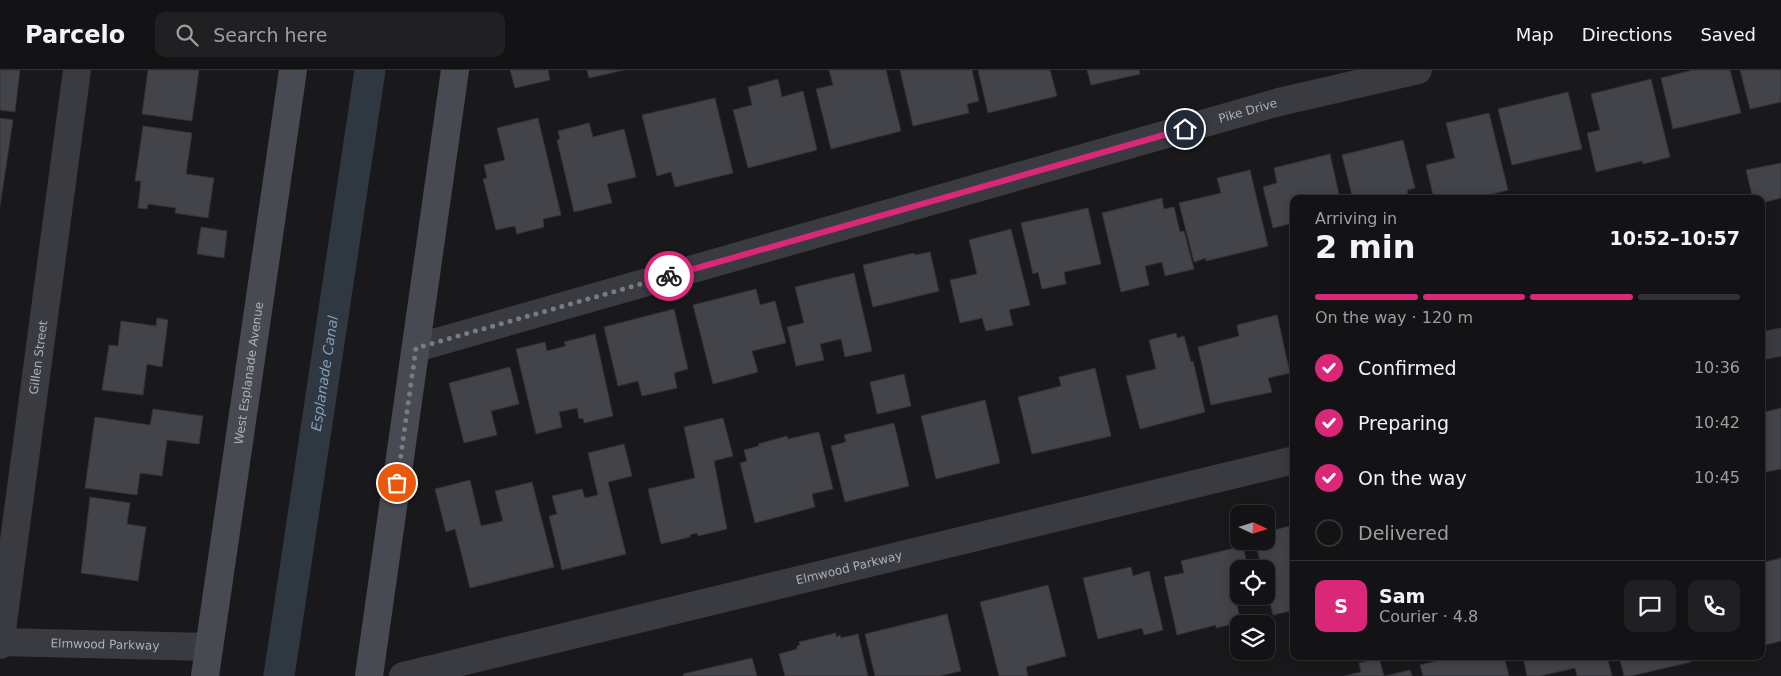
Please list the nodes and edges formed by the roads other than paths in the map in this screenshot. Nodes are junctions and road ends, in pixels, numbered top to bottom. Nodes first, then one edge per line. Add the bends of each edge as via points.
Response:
1 (76, 70) edge
2 (293, 70) edge
3 (455, 70) edge
4 (1418, 70) edge
5 (1781, 342) edge
6 (1765, 345) edge
7 (416, 348) junction
8 (1290, 461) edge
9 (0, 643) edge
10 (209, 647) junction
11 (205, 676) edge
12 (369, 676) edge
13 (403, 676) edge

1 - 9 street, Gillen Street
2 - 10 main road, West Esplanade Avenue
3 - 7 main road
4 - 7 street, Pike Drive via 1279,102
5 - 6 street
7 - 12 main road
8 - 13 street, Elmwood Parkway
9 - 10 street, Elmwood Parkway
10 - 11 main road, West Esplanade Avenue

